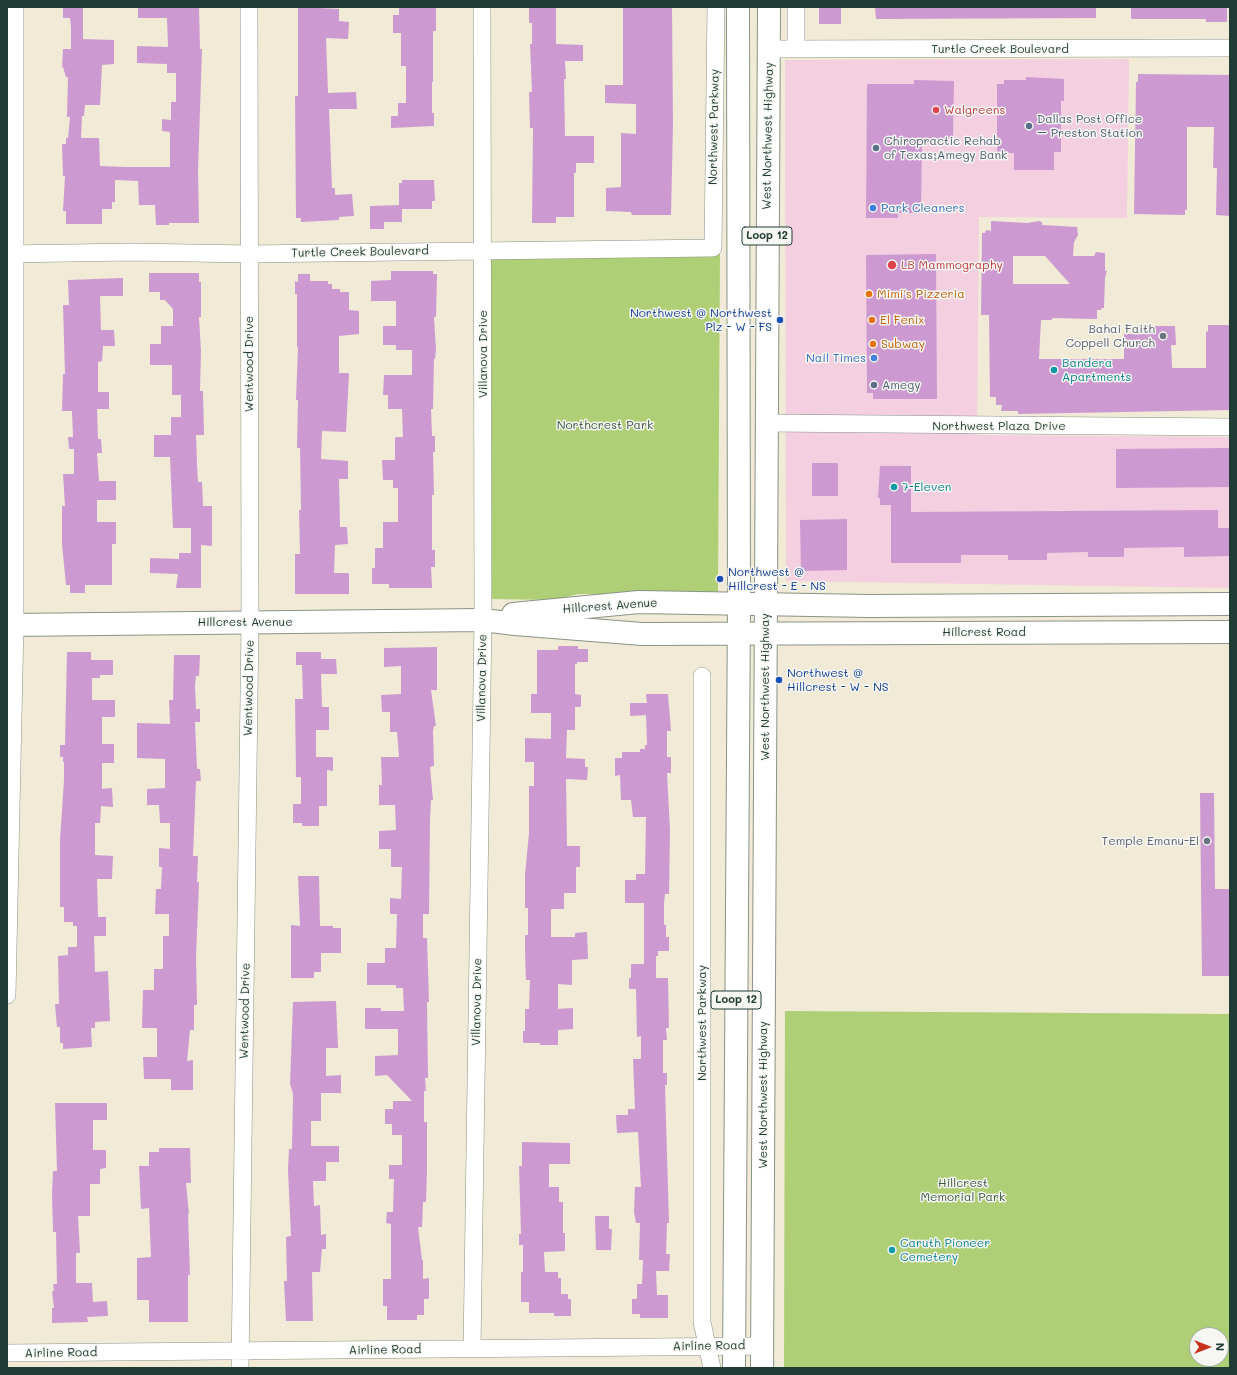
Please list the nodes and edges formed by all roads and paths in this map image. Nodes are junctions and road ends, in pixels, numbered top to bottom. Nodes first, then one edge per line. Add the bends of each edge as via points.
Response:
1 (15, 7) edge
2 (249, 7) edge
3 (482, 7) edge
4 (716, 7) edge
5 (738, 7) edge
6 (769, 7) edge
7 (796, 7) edge
8 (738, 48) junction
9 (1230, 48) edge
10 (769, 49) junction
11 (796, 49) junction
12 (713, 248) joint
13 (482, 251) junction
14 (11, 254) edge
15 (249, 254) junction
16 (768, 422) junction
17 (1230, 427) edge
18 (739, 604) junction
19 (766, 604) junction
20 (1230, 604) edge
21 (974, 605) junction
22 (1139, 605) junction
23 (483, 620) junction
24 (250, 622) junction
25 (11, 625) edge
26 (738, 632) junction
27 (765, 632) junction
28 (974, 632) junction
29 (1230, 632) edge
30 (1140, 633) junction
31 (702, 676) dead end
32 (7, 995) edge
33 (707, 1346) junction
34 (734, 1346) junction
35 (762, 1346) junction
36 (472, 1349) junction
37 (240, 1351) junction
38 (7, 1353) edge
39 (240, 1368) edge
40 (712, 1368) edge
41 (734, 1368) edge
42 (762, 1368) edge

1 - 14 street
2 - 15 street, Wentwood Drive
3 - 13 street, Villanova Drive
4 - 12 street, Northwest Parkway
5 - 8 main road, Loop 12
6 - 10 main road, West Northwest Highway / Loop 12
7 - 11 street
8 - 10 main road
8 - 18 main road, Loop 12
9 - 11 street, Turtle Creek Boulevard
10 - 11 street, Turtle Creek Boulevard
10 - 16 main road, West Northwest Highway / Loop 12
12 - 13 street, Turtle Creek Boulevard
13 - 15 street, Turtle Creek Boulevard
13 - 23 street, Villanova Drive
14 - 15 street, Turtle Creek Boulevard
14 - 25 street
15 - 24 street, Wentwood Drive
16 - 17 street, Northwest Plaza Drive
16 - 19 main road, West Northwest Highway / Loop 12
18 - 19 main road
18 - 23 main road, Hillcrest Avenue via 639,602 517,613
18 - 26 main road, Loop 12
19 - 21 main road
19 - 27 main road, West Northwest Highway / Loop 12
20 - 22 main road
21 - 22 main road
21 - 28 main road
22 - 30 main road
23 - 24 main road, Hillcrest Avenue
23 - 26 main road, Hillcrest Avenue via 642,634
23 - 36 street, Villanova Drive
24 - 25 main road, Hillcrest Avenue
24 - 37 street, Wentwood Drive
25 - 32 street
26 - 27 main road, Hillcrest Road
26 - 34 main road, Loop 12
27 - 28 main road, Hillcrest Road
27 - 35 main road, West Northwest Highway / Loop 12
28 - 30 main road, Hillcrest Road
29 - 30 main road, Hillcrest Road
31 - 33 street, Northwest Parkway via 702,1322
33 - 34 street, Airline Road
33 - 36 street, Airline Road
33 - 40 street, Northwest Parkway
34 - 35 street, Airline Road
34 - 41 main road, Loop 12
35 - 42 main road, West Northwest Highway / Loop 12
36 - 37 street, Airline Road
37 - 38 street, Airline Road
37 - 39 street, Wentwood Drive

